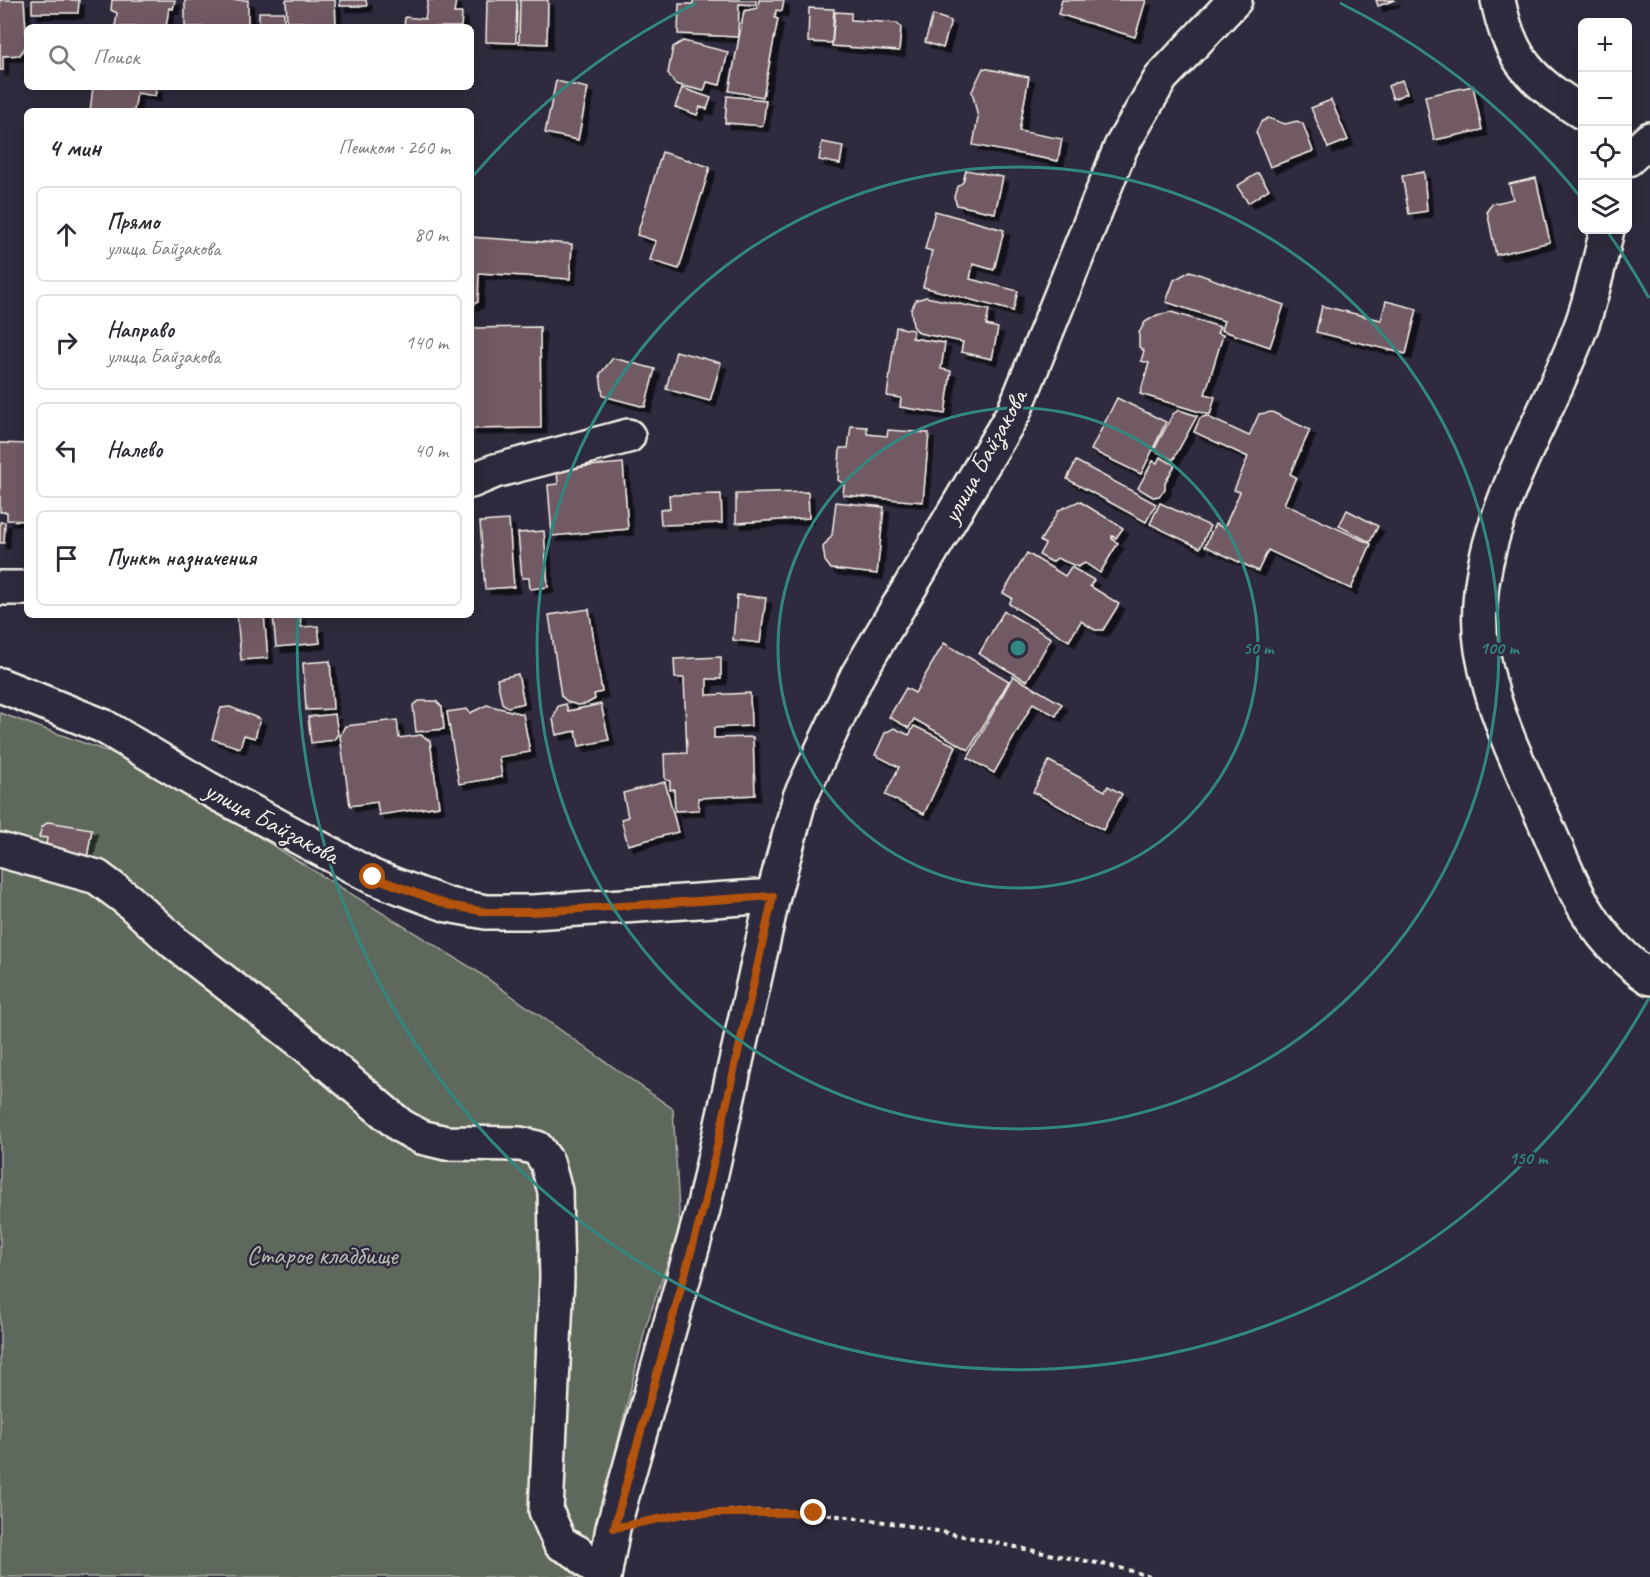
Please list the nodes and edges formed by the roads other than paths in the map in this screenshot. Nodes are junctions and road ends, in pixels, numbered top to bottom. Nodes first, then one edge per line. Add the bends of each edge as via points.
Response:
1 (1235, 0) edge
2 (1498, 0) edge
3 (1578, 109) edge
4 (1650, 139) edge
5 (1632, 155) edge
6 (1606, 234) edge
7 (628, 436) dead end
8 (474, 480) edge
9 (0, 588) edge
10 (24, 588) edge
11 (0, 685) edge
12 (0, 849) edge
13 (773, 896) junction
14 (1650, 978) edge
15 (604, 1576) edge

1 - 13 street, улица Байзакова via 1161,78 1121,147 1014,412 857,676 800,797
2 - 3 street via 1516,56 1544,88
4 - 5 street
6 - 14 street via 1583,322 1491,535 1480,605 1482,649 1512,749 1580,903 1606,941
7 - 8 street
9 - 10 street
11 - 13 street, улица Байзакова via 104,726 207,788 373,877 448,905 486,912 533,912
12 - 15 street via 97,877 401,1126 421,1137 446,1143 520,1144 537,1148 547,1162 555,1191 557,1278 546,1511 560,1543
13 - 15 street, улица Байзакова via 703,1209

